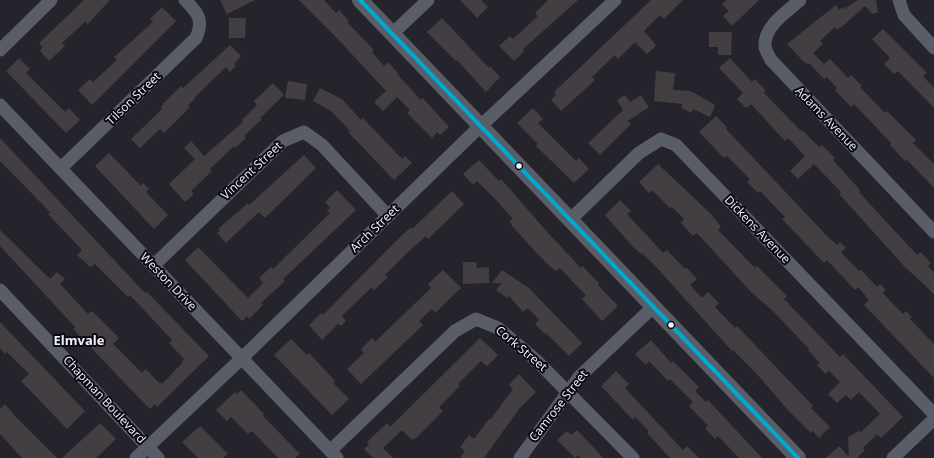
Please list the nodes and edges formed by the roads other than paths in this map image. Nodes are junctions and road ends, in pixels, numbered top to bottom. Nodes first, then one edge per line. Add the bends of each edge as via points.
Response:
1 (51, 0) edge
2 (185, 0) edge
3 (360, 0) edge
4 (428, 0) edge
5 (615, 0) edge
6 (800, 0) edge
7 (899, 0) edge
8 (392, 34) junction
9 (934, 48) edge
10 (0, 50) edge
11 (0, 105) edge
12 (481, 126) junction
13 (61, 168) junction
14 (388, 216) junction
15 (570, 220) junction
16 (934, 232) edge
17 (153, 266) junction
18 (0, 290) edge
19 (653, 307) junction
20 (242, 358) junction
21 (568, 391) junction
22 (934, 414) edge
23 (934, 418) edge
24 (147, 447) junction
25 (333, 454) edge
26 (136, 458) edge
27 (158, 458) edge
28 (520, 458) edge
29 (633, 458) edge
30 (798, 458) edge
31 (893, 458) edge

1 - 10 street
2 - 13 street, Tilson Street via 193,8 201,26 196,38
3 - 8 street
4 - 8 street
5 - 12 street, Arch Street
6 - 16 street, Adams Avenue via 766,35 764,47 770,60
7 - 9 street via 904,15
8 - 12 street
11 - 13 street, Weston Drive
12 - 14 street, Arch Street
12 - 15 street
13 - 17 street, Weston Drive
14 - 17 street, Vincent Street via 322,145 304,132 282,141
14 - 20 street, Arch Street
15 - 19 street
15 - 22 street, Dickens Avenue via 639,153 661,139 676,145
17 - 20 street, Weston Drive
18 - 24 street, Chapman Boulevard
19 - 21 street, Camrose Street via 579,377
19 - 30 street
20 - 24 street, Arch Street
20 - 25 street, Weston Drive
21 - 25 street, Cork Street via 498,328 476,319 455,331
21 - 28 street, Camrose Street
21 - 29 street, Cork Street
23 - 31 street
24 - 26 street, Arch Street
24 - 27 street, Chapman Boulevard

